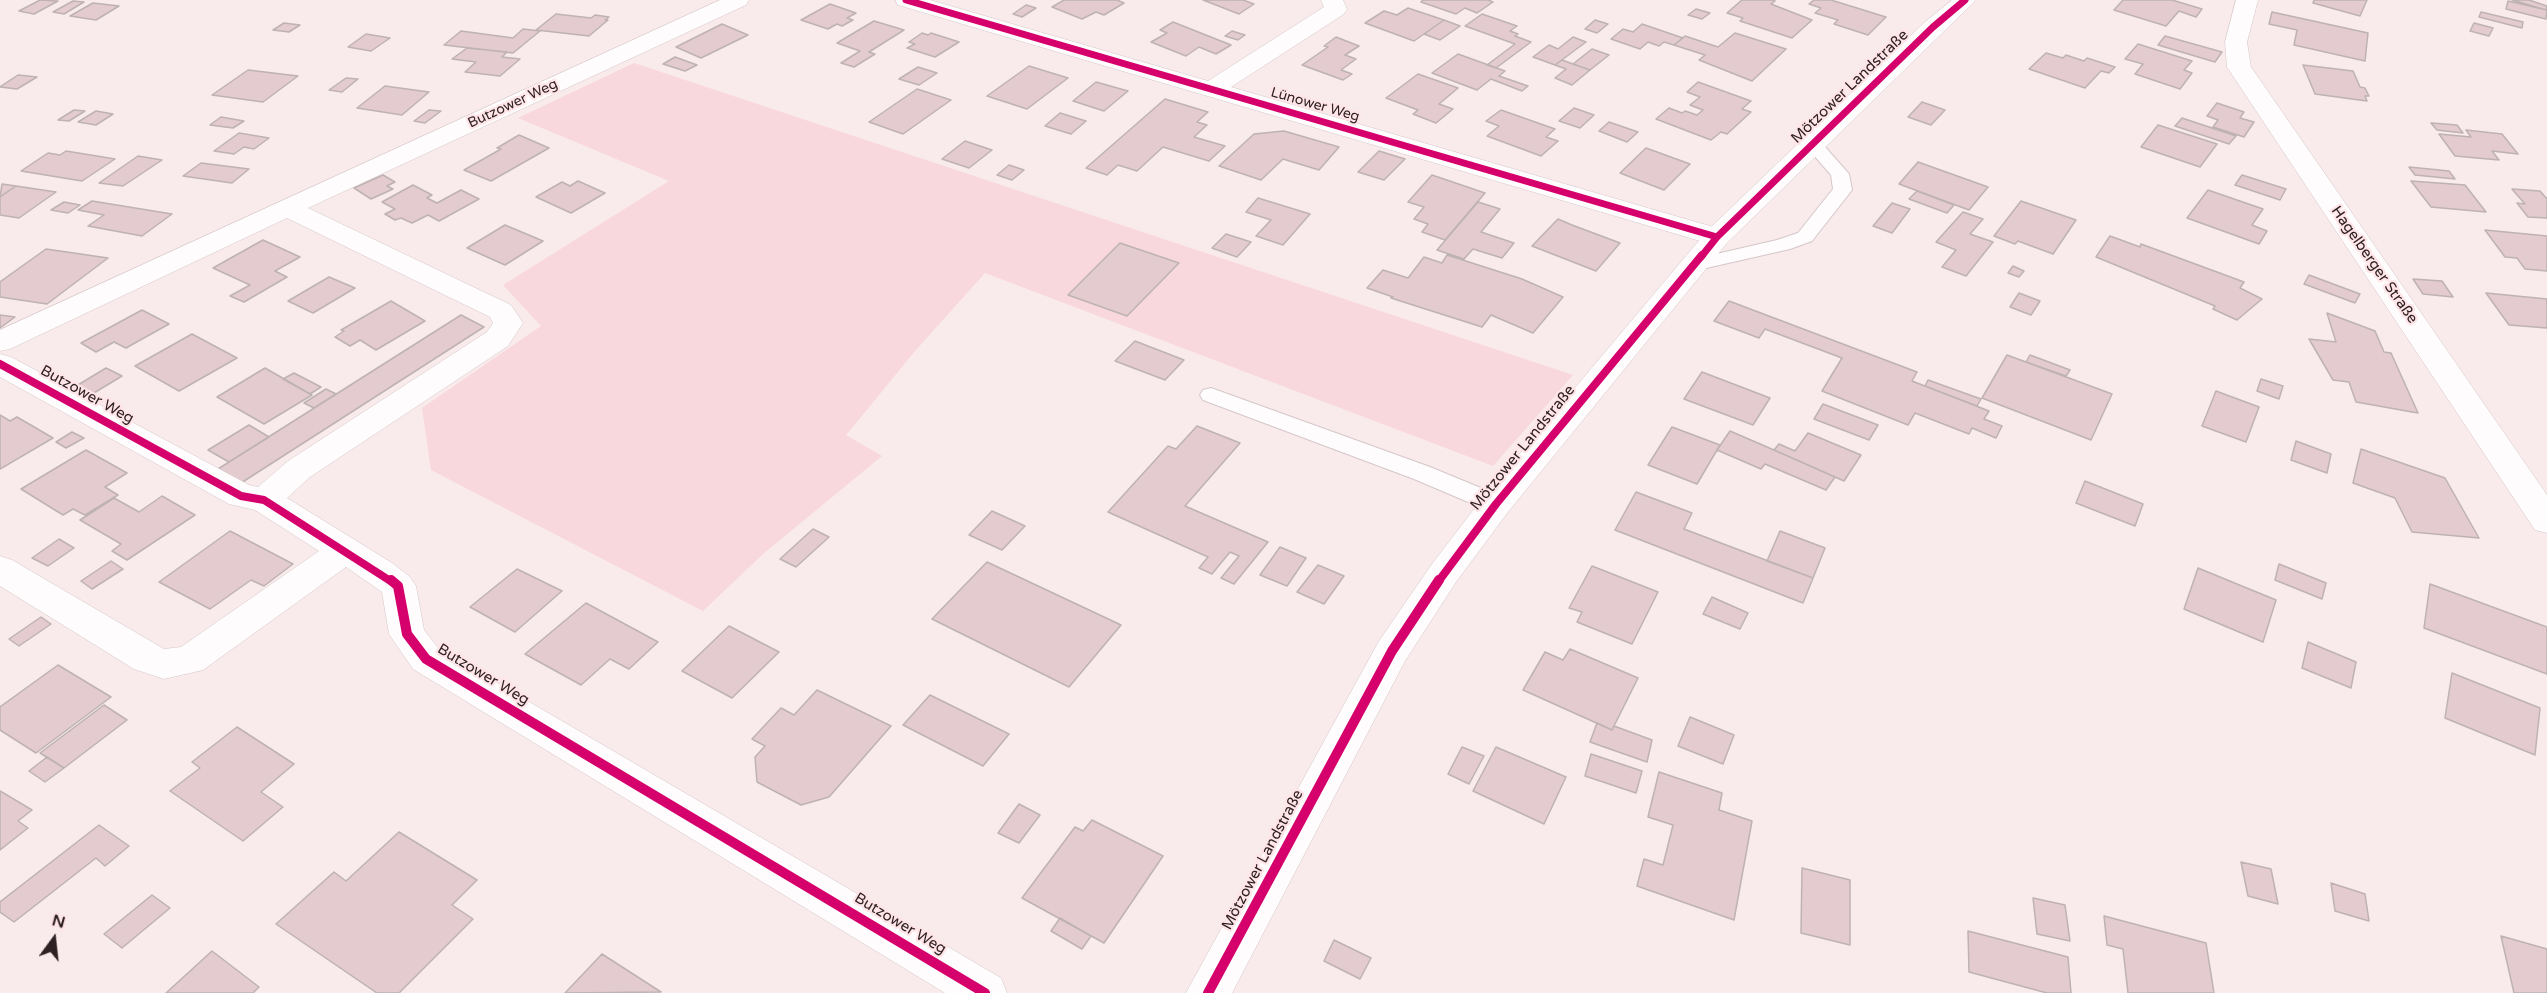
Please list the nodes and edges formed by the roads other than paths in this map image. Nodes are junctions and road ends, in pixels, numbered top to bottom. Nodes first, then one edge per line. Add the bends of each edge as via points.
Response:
1 (738, 0) edge
2 (906, 0) edge
3 (1965, 0) edge
4 (2247, 0) edge
5 (1334, 4) edge
6 (1212, 89) junction
7 (1813, 144) junction
8 (287, 208) junction
9 (1717, 237) junction
10 (1693, 266) junction
11 (0, 342) edge
12 (0, 364) edge
13 (1211, 395) dead end
14 (264, 500) junction
15 (1496, 504) junction
16 (2547, 521) edge
17 (344, 551) junction
18 (0, 569) edge
19 (985, 993) edge
20 (1208, 993) edge

1 - 8 street, Butzower Weg
2 - 6 street, Lünower Weg
3 - 7 street, Mötzower Landstraße
4 - 16 street, Hagelberger Straße via 2236,42 2239,67
5 - 6 street
6 - 9 street, Lünower Weg
7 - 9 street, Mötzower Landstraße
7 - 10 lane via 1840,174 1843,190 1805,237
8 - 11 street, Butzower Weg
8 - 14 street via 501,311 508,322 498,339 299,469
9 - 10 street, Mötzower Landstraße
10 - 15 street, Mötzower Landstraße
12 - 14 street, Butzower Weg via 241,496
13 - 15 lane
14 - 17 street, Butzower Weg
15 - 20 street, Mötzower Landstraße via 1392,651
17 - 18 street via 190,660 164,664 147,659
17 - 19 street, Butzower Weg via 398,586 407,634 426,659

